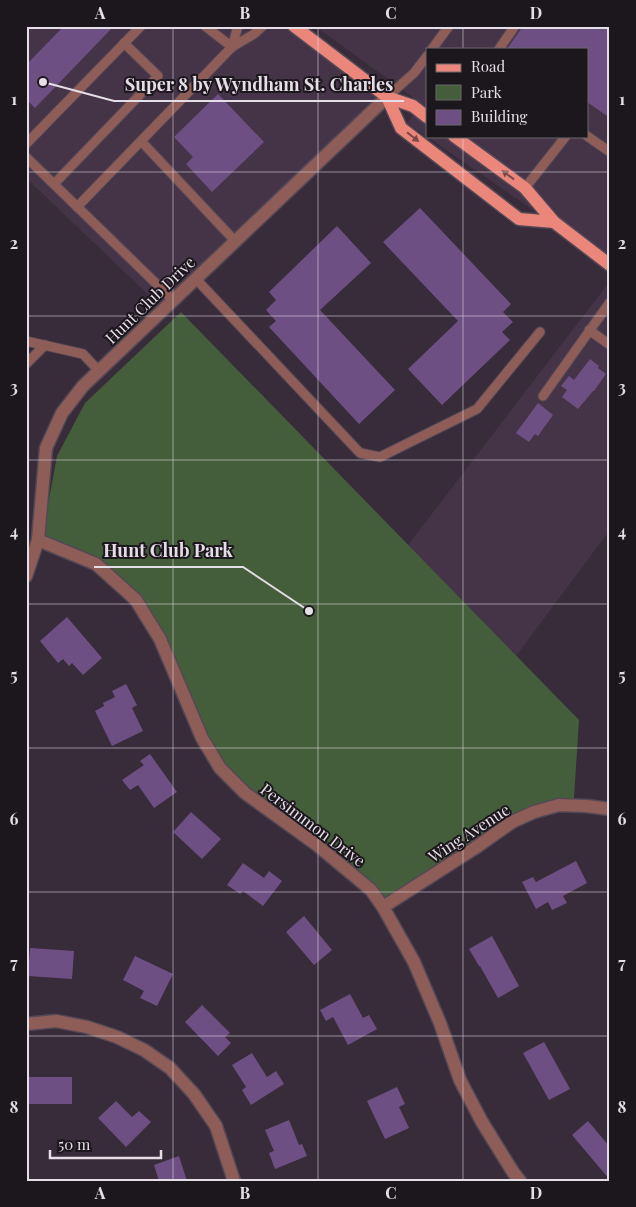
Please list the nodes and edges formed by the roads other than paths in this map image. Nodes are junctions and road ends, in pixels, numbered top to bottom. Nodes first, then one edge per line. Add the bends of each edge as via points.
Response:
1 (141, 26) edge
2 (205, 26) edge
3 (238, 26) edge
4 (264, 26) edge
5 (294, 26) edge
6 (450, 26) edge
7 (515, 26) edge
8 (124, 43) junction
9 (232, 47) junction
10 (433, 48) edge
11 (499, 48) edge
12 (426, 57) edge
13 (387, 97) junction
14 (426, 116) edge
15 (588, 137) edge
16 (457, 138) edge
17 (564, 138) edge
18 (141, 141) junction
19 (26, 144) edge
20 (610, 152) edge
21 (26, 157) edge
22 (54, 184) junction
23 (525, 188) junction
24 (77, 207) junction
25 (554, 222) junction
26 (235, 241) junction
27 (610, 265) edge
28 (196, 279) junction
29 (173, 300) junction
30 (610, 302) edge
31 (589, 330) junction
32 (540, 332) dead end
33 (26, 341) edge
34 (45, 345) junction
35 (610, 345) edge
36 (26, 364) edge
37 (99, 371) junction
38 (543, 396) dead end
39 (38, 540) junction
40 (26, 576) edge
41 (610, 809) edge
42 (383, 908) junction
43 (26, 1024) edge
44 (234, 1181) edge
45 (520, 1181) edge

1 - 8 lane
2 - 9 lane
3 - 9 lane
4 - 9 lane
5 - 13 main road
6 - 10 lane
7 - 11 lane
8 - 19 lane
8 - 22 lane via 158,76
9 - 18 lane
12 - 13 lane
13 - 14 main road via 413,106
13 -> 25 main road via 401,128 519,219
13 - 26 street, Hunt Club Drive
15 - 20 lane
23 -> 16 main road
17 - 23 lane
18 - 24 lane
18 - 26 lane
21 - 22 lane
22 - 24 lane
23 - 25 main road
24 - 29 lane
25 - 27 main road
26 - 28 street, Hunt Club Drive
28 - 29 street, Hunt Club Drive
28 - 32 lane via 360,453 380,457 477,409
29 - 37 street, Hunt Club Drive
30 - 31 lane
31 - 35 lane
31 - 38 lane
33 - 34 lane
34 - 36 lane
34 - 37 lane via 83,354
37 - 39 street, Hunt Club Drive via 62,413 46,448
39 - 40 street, Hunt Club Drive
39 - 42 street, Persimmon Drive via 96,564 136,600 160,639 202,738 220,768 245,793 371,890
41 - 42 street, Wing Avenue via 559,805 534,812 512,822
42 - 45 street, Persimmon Drive via 414,962 460,1080 482,1122
43 - 44 street via 56,1021 87,1027 144,1050 170,1068 194,1094 216,1126

